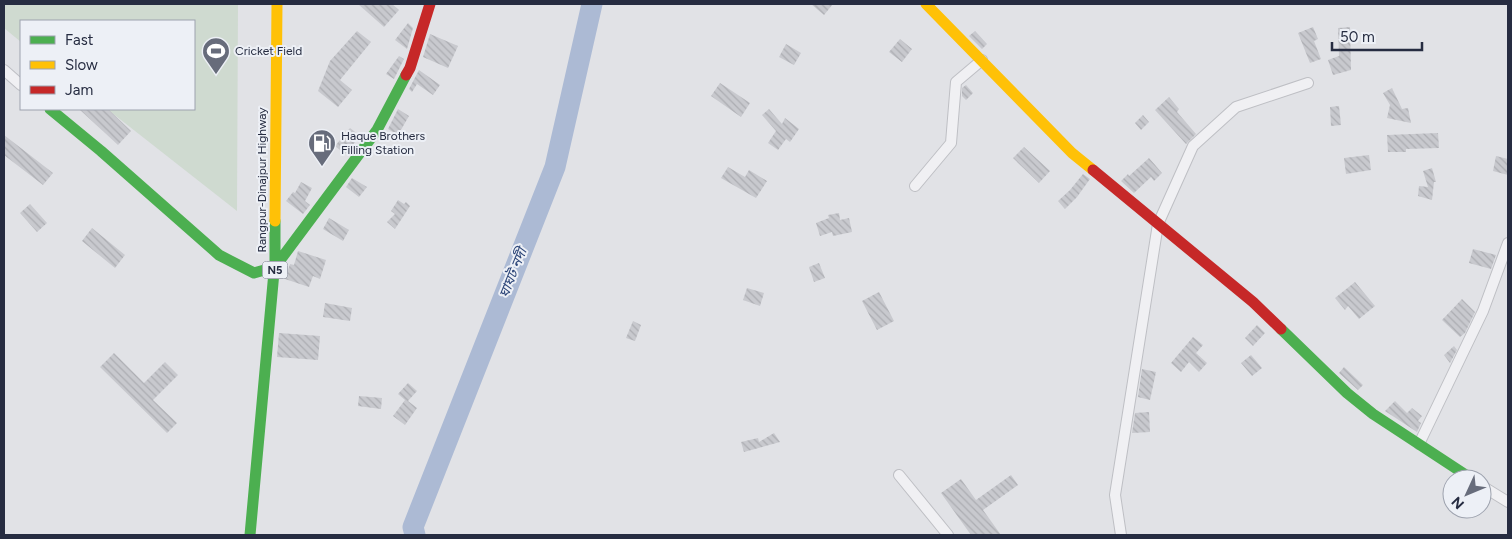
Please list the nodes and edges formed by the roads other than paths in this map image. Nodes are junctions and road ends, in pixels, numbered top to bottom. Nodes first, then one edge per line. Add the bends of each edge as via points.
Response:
1 (277, 4) edge
2 (430, 4) edge
3 (926, 4) edge
4 (982, 60) junction
5 (4, 70) edge
6 (1308, 83) dead end
7 (20, 84) edge
8 (51, 110) edge
9 (915, 186) dead end
10 (1158, 224) junction
11 (1508, 243) edge
12 (275, 267) junction
13 (1419, 444) junction
14 (1457, 469) edge
15 (899, 475) dead end
16 (1492, 492) edge
17 (1508, 502) edge
18 (250, 535) edge
19 (948, 535) edge
20 (1121, 535) edge

1 - 12 main road, Rangpur-Dinajpur Highway / N5
2 - 12 main road via 410,68 377,130
3 - 4 main road
4 - 9 street via 956,82 951,144
4 - 10 main road via 1072,153
5 - 7 street
6 - 10 street via 1236,107 1193,146
8 - 12 main road via 219,255 254,273
10 - 13 main road via 1253,302 1373,414
10 - 20 street via 1114,495
11 - 13 street via 1483,311
12 - 18 main road, Rangpur-Dinajpur Highway / N5
13 - 14 main road
15 - 19 street
16 - 17 street

